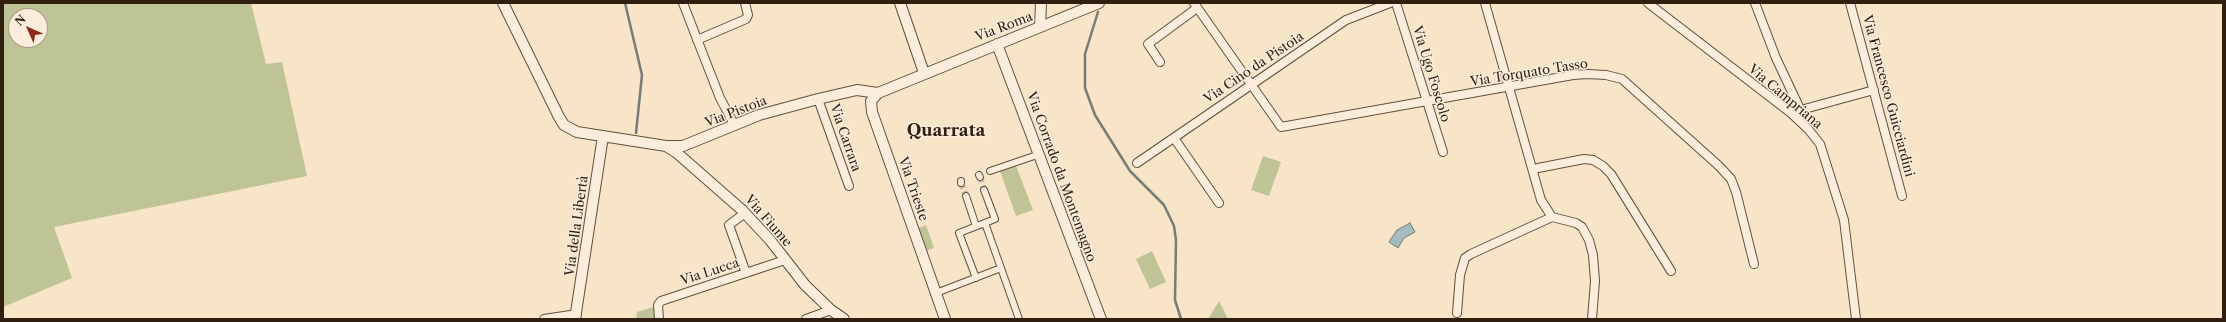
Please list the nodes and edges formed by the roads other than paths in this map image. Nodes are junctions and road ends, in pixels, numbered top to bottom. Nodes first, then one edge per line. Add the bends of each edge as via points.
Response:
1 (503, 3) edge
2 (683, 3) edge
3 (745, 3) edge
4 (900, 3) edge
5 (1041, 3) edge
6 (1390, 3) edge
7 (1396, 3) edge
8 (1485, 3) edge
9 (1648, 3) edge
10 (1755, 3) edge
11 (1850, 3) edge
12 (1097, 4) edge
13 (1196, 5) edge
14 (1040, 27) junction
15 (697, 40) junction
16 (997, 44) junction
17 (1160, 62) dead end
18 (924, 73) junction
19 (1251, 85) junction
20 (1509, 88) junction
21 (1874, 90) junction
22 (878, 93) junction
23 (818, 99) junction
24 (1428, 102) junction
25 (1800, 109) junction
26 (1791, 113) junction
27 (734, 124) junction
28 (603, 136) junction
29 (1174, 138) junction
30 (666, 146) junction
31 (1443, 152) dead end
32 (1040, 154) junction
33 (1137, 163) dead end
34 (1534, 169) junction
35 (990, 171) dead end
36 (849, 186) dead end
37 (984, 190) tunnel mouth
38 (966, 196) tunnel mouth
39 (1902, 196) dead end
40 (1219, 203) dead end
41 (745, 212) junction
42 (1552, 217) junction
43 (985, 223) junction
44 (976, 226) junction
45 (785, 260) junction
46 (1754, 264) dead end
47 (1001, 268) junction
48 (1671, 271) dead end
49 (746, 273) junction
50 (976, 278) junction
51 (936, 293) junction
52 (831, 310) junction
53 (1458, 314) dead end
54 (576, 316) edge
55 (544, 319) edge
56 (659, 319) edge
57 (806, 319) edge
58 (844, 319) edge
59 (945, 319) edge
60 (1019, 319) edge
61 (1101, 319) edge
62 (1592, 319) edge
63 (1856, 319) edge

1 - 28 street, Via Pistoia via 564,124 577,132
2 - 15 street
3 - 15 street via 748,15 746,20
4 - 18 street
5 - 14 street
6 - 19 street, Via Cino da Pistoia via 1346,20
7 - 24 street, Via Ugo Foscolo
8 - 20 street
9 - 26 street, Via Campriana
10 - 25 street via 1776,58
11 - 21 street, Via Francesco Guicciardini
12 - 14 street, Via Roma
13 - 17 street via 1148,44
13 - 19 street
14 - 16 street, Via Roma
15 - 27 street via 720,98
16 - 18 street, Via Roma
16 - 32 street, Via Corrado da Montemagno
18 - 22 street
19 - 24 street, Via Torquato Tasso via 1280,127
19 - 29 street, Via Cino da Pistoia
20 - 24 street, Via Torquato Tasso
20 - 34 street
20 - 46 street, Via Torquato Tasso via 1588,74 1622,79 1731,179
21 - 25 street
21 - 39 street, Via Francesco Guicciardini
22 - 23 street, Via Pistoia via 857,90
22 - 51 street, Via Trieste via 871,101 872,112
23 - 27 street, Via Pistoia
23 - 36 street, Via Carrara
24 - 31 street, Via Ugo Foscolo
25 - 26 street
26 - 63 street, Via Campriana via 1815,136 1824,154 1844,220
27 - 30 street, Via Pistoia via 683,146
28 - 30 street, Via Pistoia
28 - 54 street, Via della Libertà
29 - 33 street, Via Cino da Pistoia
29 - 40 street
30 - 41 street, Via Fiume via 710,180
32 - 35 street
32 - 61 street, Via Corrado da Montemagno
34 - 42 street via 1541,200
34 - 48 street via 1584,159 1593,160 1603,166 1611,174
37 - 43 street via 995,219
38 - 44 street
41 - 45 street, Via Fiume
41 - 49 street via 729,225
42 - 53 street via 1465,258 1460,275
42 - 62 street via 1576,223 1582,227 1589,240 1595,281
43 - 44 street
43 - 47 street
44 - 50 street via 959,233
45 - 49 street, Via Lucca
45 - 52 street, Via Fiume via 805,285
47 - 50 street
47 - 60 street
49 - 56 street, Via Lucca via 661,301 658,305
50 - 51 street
51 - 59 street, Via Trieste
52 - 57 street
52 - 58 street, Via Fiume
54 - 55 street

